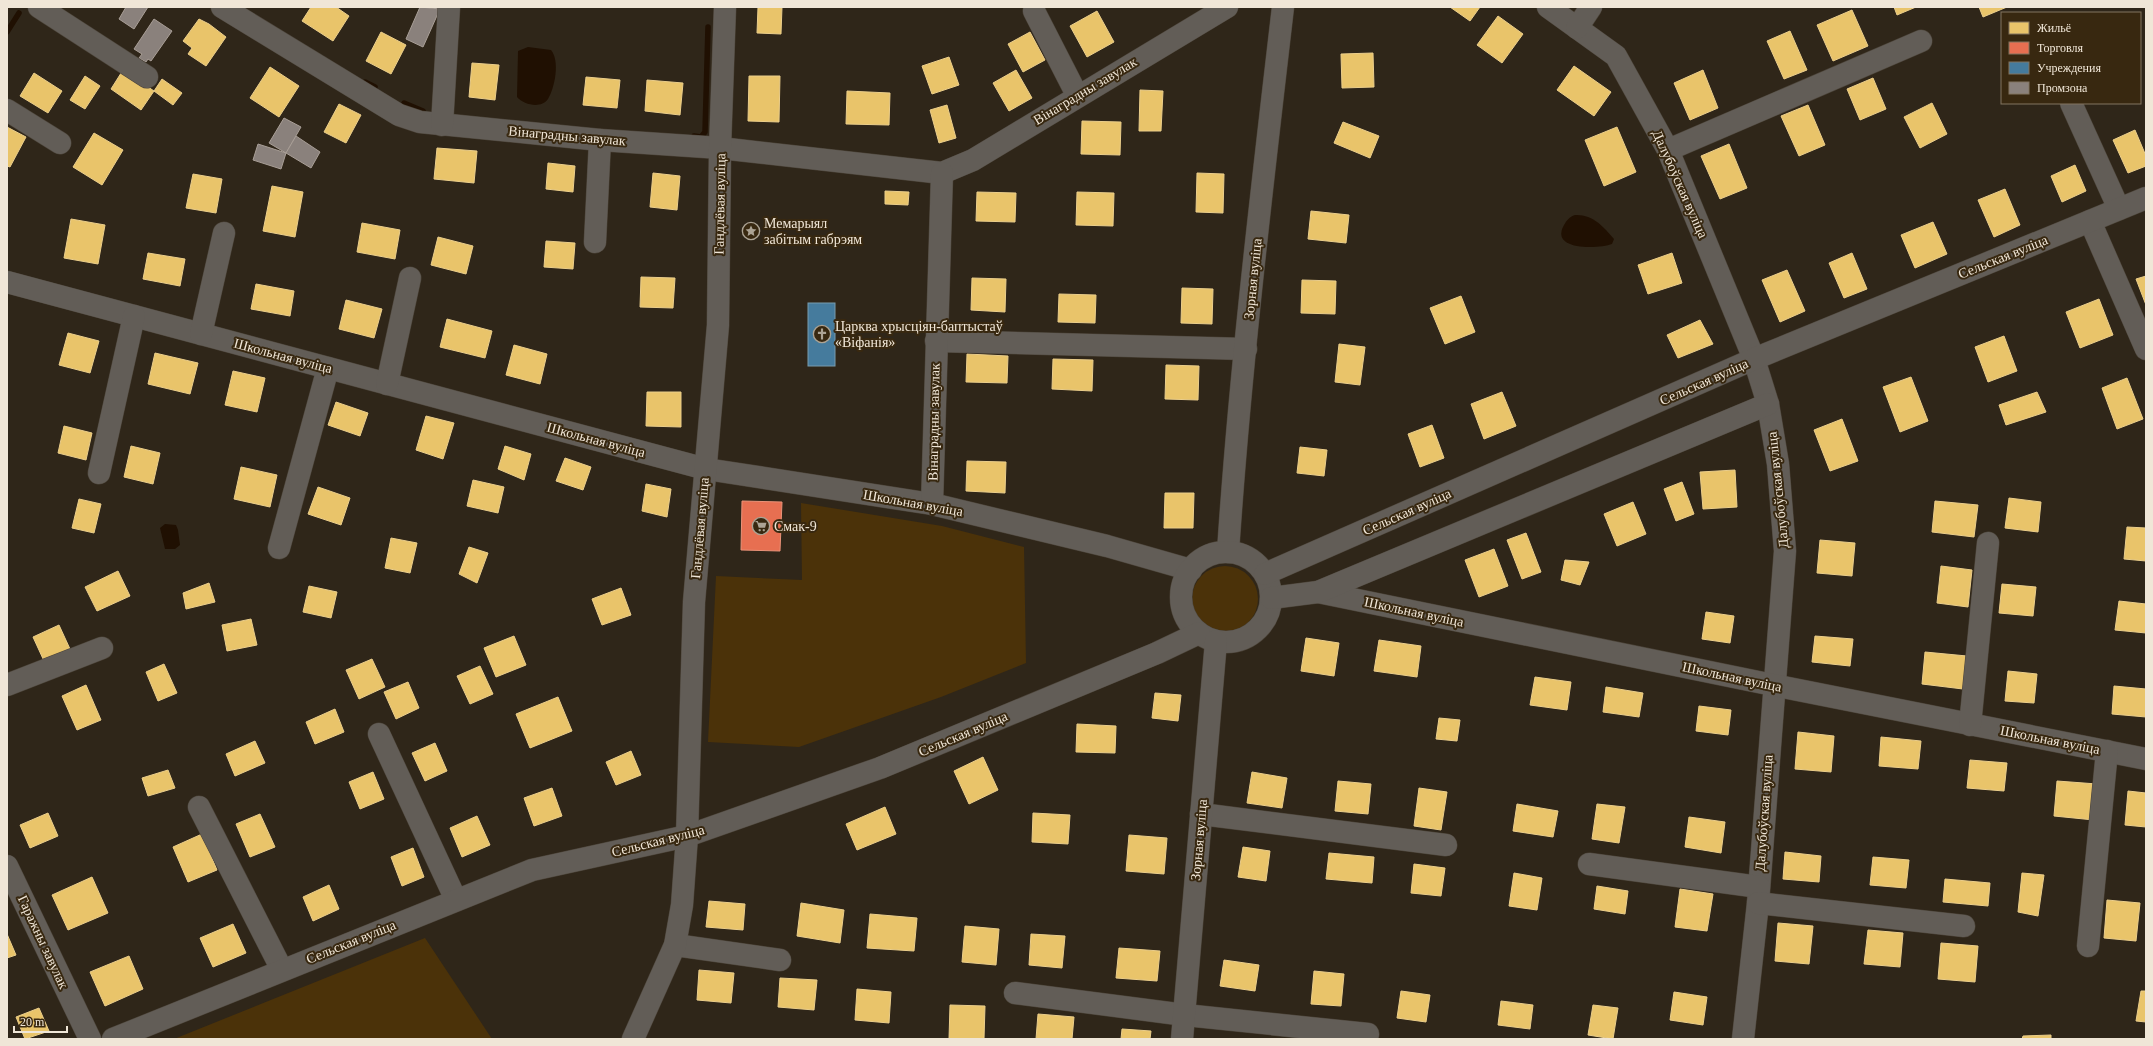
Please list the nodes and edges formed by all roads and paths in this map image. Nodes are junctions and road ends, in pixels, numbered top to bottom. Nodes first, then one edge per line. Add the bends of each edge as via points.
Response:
1 (40, 7) edge
2 (222, 7) edge
3 (449, 7) edge
4 (725, 7) edge
5 (1227, 7) edge
6 (1283, 7) edge
7 (1548, 7) edge
8 (1591, 7) edge
9 (1034, 11) dead end
10 (1577, 28) junction
11 (1921, 41) dead end
12 (147, 76) dead end
13 (1077, 95) junction
14 (2071, 104) edge
15 (7, 110) edge
16 (442, 125) junction
17 (600, 140) junction
18 (60, 143) dead end
19 (720, 148) junction
20 (1668, 150) junction
21 (942, 173) junction
22 (2146, 198) edge
23 (2119, 209) junction
24 (2090, 221) junction
25 (224, 233) dead end
26 (595, 242) dead end
27 (410, 278) dead end
28 (7, 282) edge
29 (134, 316) junction
30 (201, 334) junction
31 (936, 341) junction
32 (1246, 349) junction
33 (2146, 349) edge
34 (1754, 360) junction
35 (328, 368) junction
36 (387, 384) junction
37 (1768, 404) junction
38 (706, 469) junction
39 (99, 473) dead end
40 (932, 504) junction
41 (1988, 543) dead end
42 (279, 548) dead end
43 (1228, 552) junction
44 (1191, 570) junction
45 (1265, 574) junction
46 (1318, 592) junction
47 (1272, 598) junction
48 (1208, 637) junction
49 (102, 648) dead end
50 (7, 685) edge
51 (1774, 686) junction
52 (1970, 725) junction
53 (379, 734) dead end
54 (2107, 751) junction
55 (2146, 759) edge
56 (199, 807) dead end
57 (1201, 814) junction
58 (687, 836) junction
59 (1446, 845) dead end
60 (1588, 864) dead end
61 (7, 866) edge
62 (1758, 895) junction
63 (456, 900) junction
64 (1964, 926) dead end
65 (675, 945) junction
66 (2088, 946) dead end
67 (780, 960) dead end
68 (282, 970) junction
69 (1015, 993) dead end
70 (1185, 1015) junction
71 (1368, 1034) dead end
72 (90, 1039) edge
73 (113, 1039) edge
74 (633, 1039) edge
75 (1182, 1039) edge
76 (1743, 1039) edge

1 - 12 street
2 - 16 street, Вінаградны завулак via 399,115 420,122
3 - 16 street
4 - 19 street, Гандлёвая вуліца
5 - 13 street, Вінаградны завулак
6 - 32 street, Зорная вуліца
7 - 10 street, Далубоўская вуліца
8 - 10 street
9 - 13 street
10 - 20 street, Далубоўская вуліца via 1616,56
11 - 20 street
13 - 21 street, Вінаградны завулак via 973,160
14 - 23 street
15 - 18 street
16 - 17 street, Вінаградны завулак
17 - 19 street, Вінаградны завулак
17 - 26 street
19 - 21 street, Вінаградны завулак
19 - 38 street, Гандлёвая вуліца via 718,325
20 - 34 street, Далубоўская вуліца
21 - 31 street, Вінаградны завулак
22 - 23 street, Сельская вуліца
23 - 24 street, Сельская вуліца
24 - 33 street
24 - 34 street, Сельская вуліца
25 - 30 street
27 - 36 street
28 - 29 street, Школьная вуліца
29 - 30 street, Школьная вуліца
29 - 39 street
30 - 35 street, Школьная вуліца
31 - 32 street
31 - 40 street, Вінаградны завулак
32 - 43 street, Зорная вуліца
34 - 37 street, Далубоўская вуліца
34 - 45 street, Сельская вуліца
35 - 36 street, Школьная вуліца
35 - 42 street
36 - 38 street, Школьная вуліца
37 - 46 street
37 - 51 street, Далубоўская вуліца via 1778,464 1784,551
38 - 40 street, Школьная вуліца
38 - 58 street, Гандлёвая вуліца via 694,602
40 - 44 street, Школьная вуліца via 1108,546
41 - 52 street
43 - 44 street via 1214,554 1201,560
43 - 45 street via 1242,555 1256,563
44 - 48 street via 1183,586 1182,603 1187,620
45 - 47 street
46 - 47 street
46 - 51 street, Школьная вуліца
47 - 48 street via 1270,610 1262,625 1249,636 1233,642
48 - 57 street, Зорная вуліца
48 - 58 street, Сельская вуліца via 1150,656 880,768
49 - 50 street
51 - 52 street, Школьная вуліца
51 - 62 street, Далубоўская вуліца
52 - 54 street, Школьная вуліца
53 - 63 street
54 - 55 street, Школьная вуліца
54 - 66 street
56 - 68 street
57 - 59 street
57 - 70 street, Зорная вуліца
58 - 63 street, Сельская вуліца via 532,870
58 - 65 street, Гандлёвая вуліца via 682,905
60 - 62 street
61 - 72 street, Гаражны завулак
62 - 64 street
62 - 76 street, Далубоўская вуліца
63 - 68 street, Сельская вуліца
65 - 67 street
65 - 74 street, Гандлёвая вуліца
68 - 73 street, Сельская вуліца
69 - 70 street
70 - 71 street
70 - 75 street, Зорная вуліца

